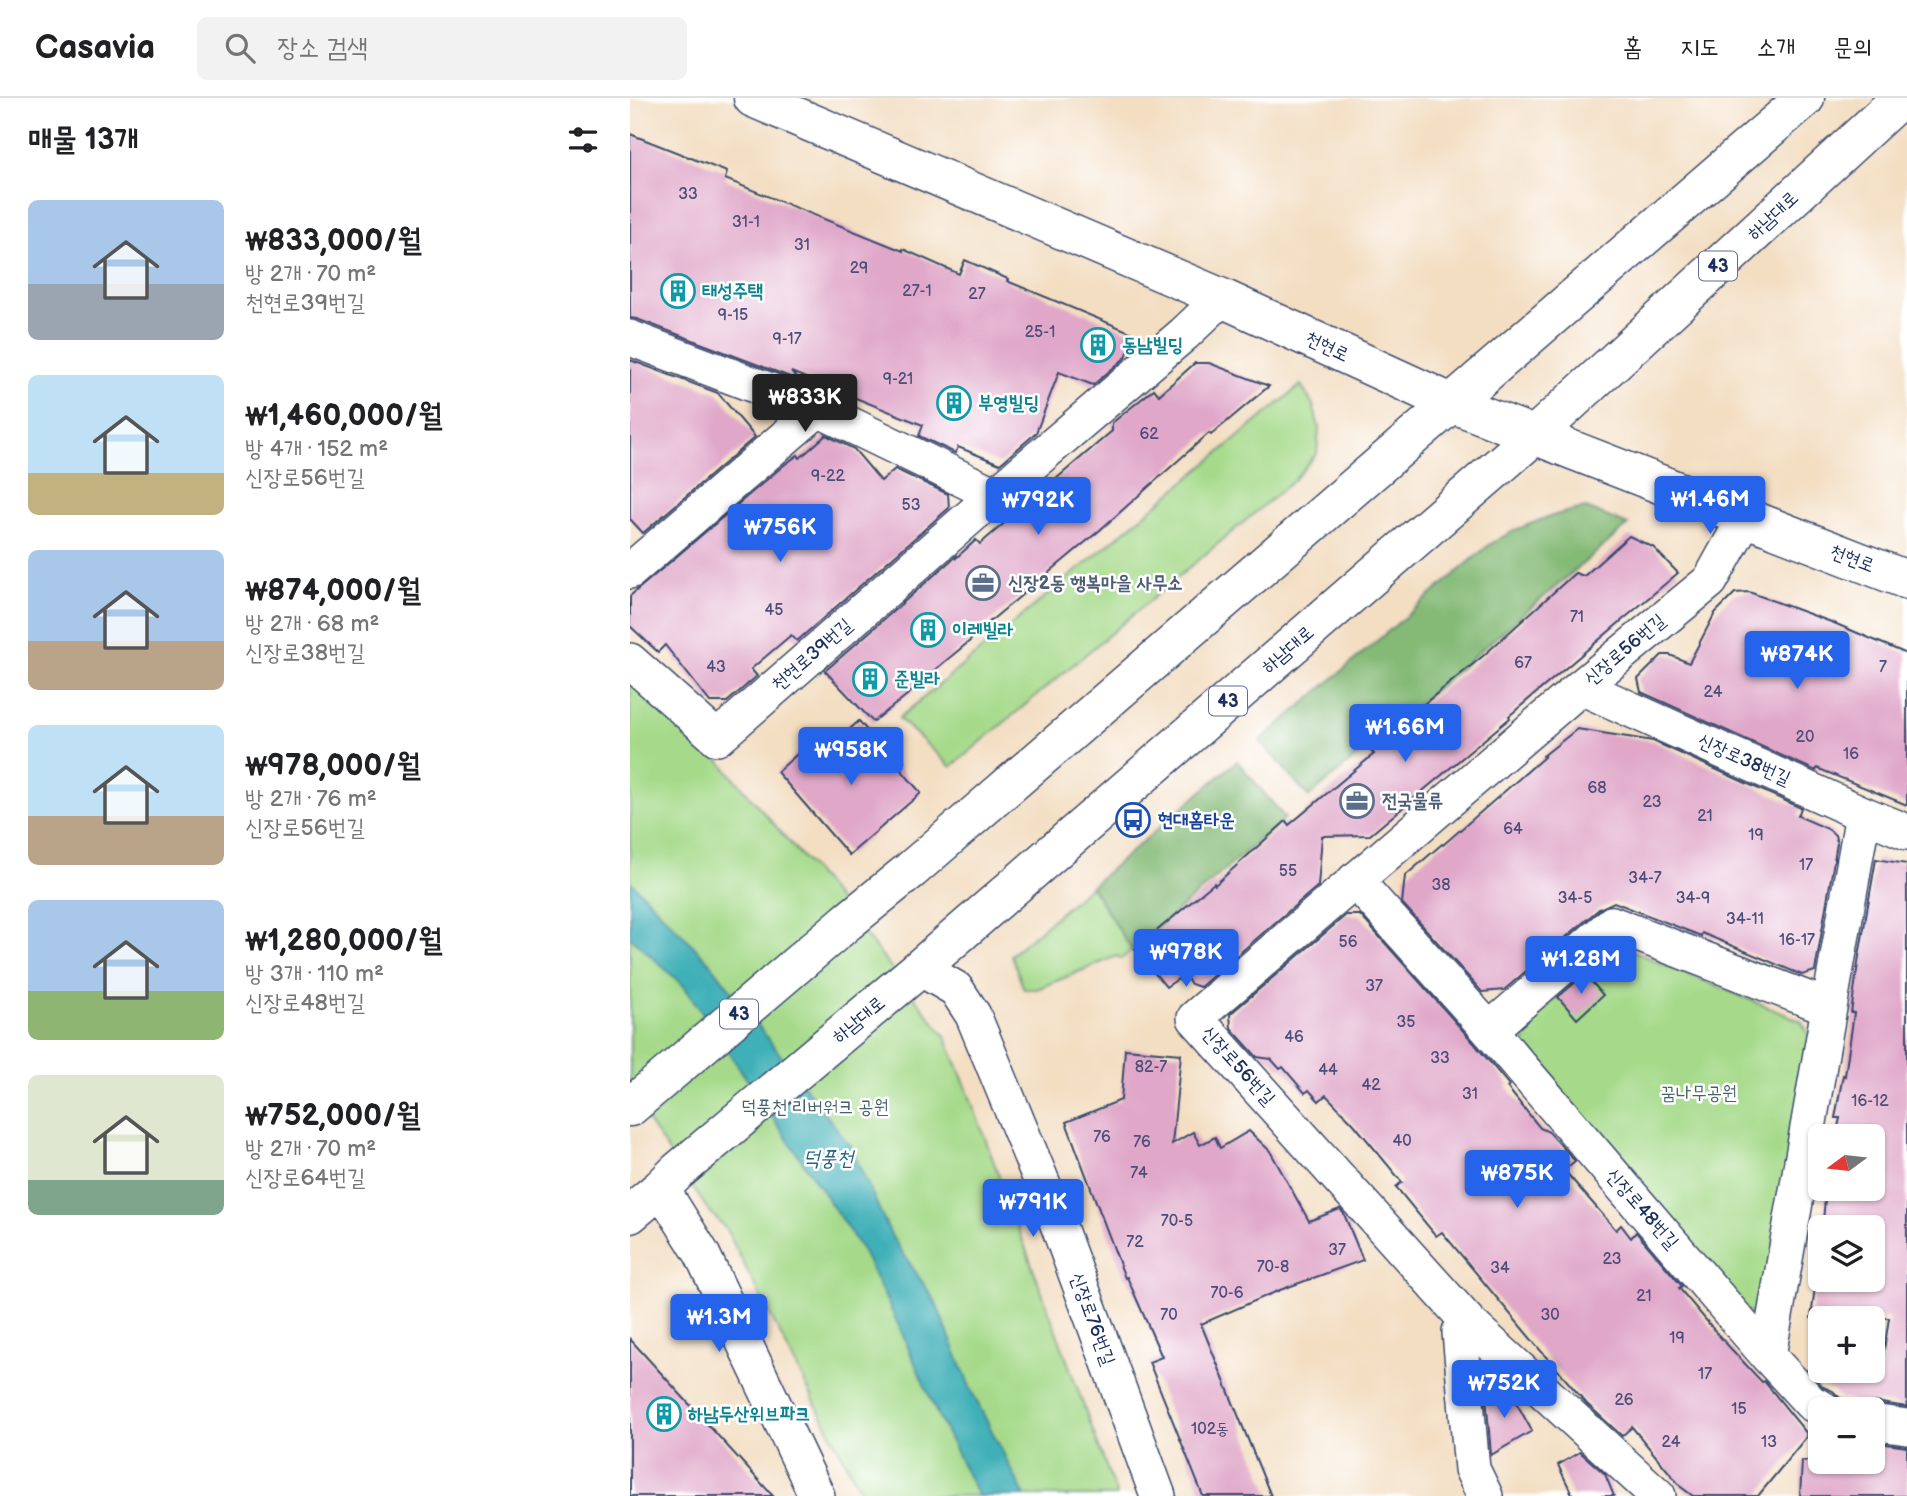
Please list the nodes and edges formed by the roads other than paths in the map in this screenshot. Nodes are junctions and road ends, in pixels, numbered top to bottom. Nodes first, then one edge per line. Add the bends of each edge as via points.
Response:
1 (753, 98) edge
2 (1805, 98) edge
3 (1901, 98) edge
4 (1222, 298) junction
5 (630, 338) edge
6 (1451, 403) junction
7 (818, 409) junction
8 (1535, 435) junction
9 (995, 495) junction
10 (1745, 518) junction
11 (630, 571) edge
12 (1907, 580) edge
13 (630, 661) edge
14 (1581, 687) junction
15 (1863, 814) junction
16 (1907, 832) edge
17 (1355, 880) junction
18 (911, 976) junction
19 (1828, 1007) junction
20 (1489, 1030) junction
21 (631, 1106) edge
22 (670, 1180) junction
23 (630, 1214) edge
24 (1469, 1323) junction
25 (1769, 1356) junction
26 (1808, 1400) edge
27 (1885, 1424) edge
28 (1907, 1427) edge
29 (817, 1496) edge
30 (1158, 1496) edge
31 (1485, 1496) edge
32 (1658, 1496) edge

1 - 4 main road, 천현로
2 - 6 main road, 43
3 - 8 main road, 하남대로 / 43
4 - 6 main road, 천현로
4 - 9 street, 천현로39번길
5 - 7 street
6 - 8 main road, 천현로
6 - 21 main road, 43
7 - 9 street
7 - 11 street
8 - 10 main road, 천현로
8 - 18 main road, 하남대로 / 43
9 - 13 street, 천현로39번길 via 717,738
10 - 12 main road, 천현로
10 - 14 street, 신장로56번길 via 1710,580
14 - 15 street, 신장로38번길
14 - 17 street, 신장로56번길
15 - 16 street, 신장로38번길
15 - 19 street
17 - 20 street, 신장로48번길
17 - 24 street, 신장로56번길 via 1195,1018
18 - 22 main road, 하남대로 / 43
18 - 30 street, 신장로76번길 via 956,989 973,1015 1046,1192
19 - 20 street via 1612,924
19 - 25 street
20 - 25 street, 신장로48번길
22 - 23 main road, 하남대로 / 43
22 - 29 street
24 - 31 street via 1460,1332 1472,1469
24 - 32 street, 신장로56번길
25 - 26 street, 신장로48번길
27 - 28 street

